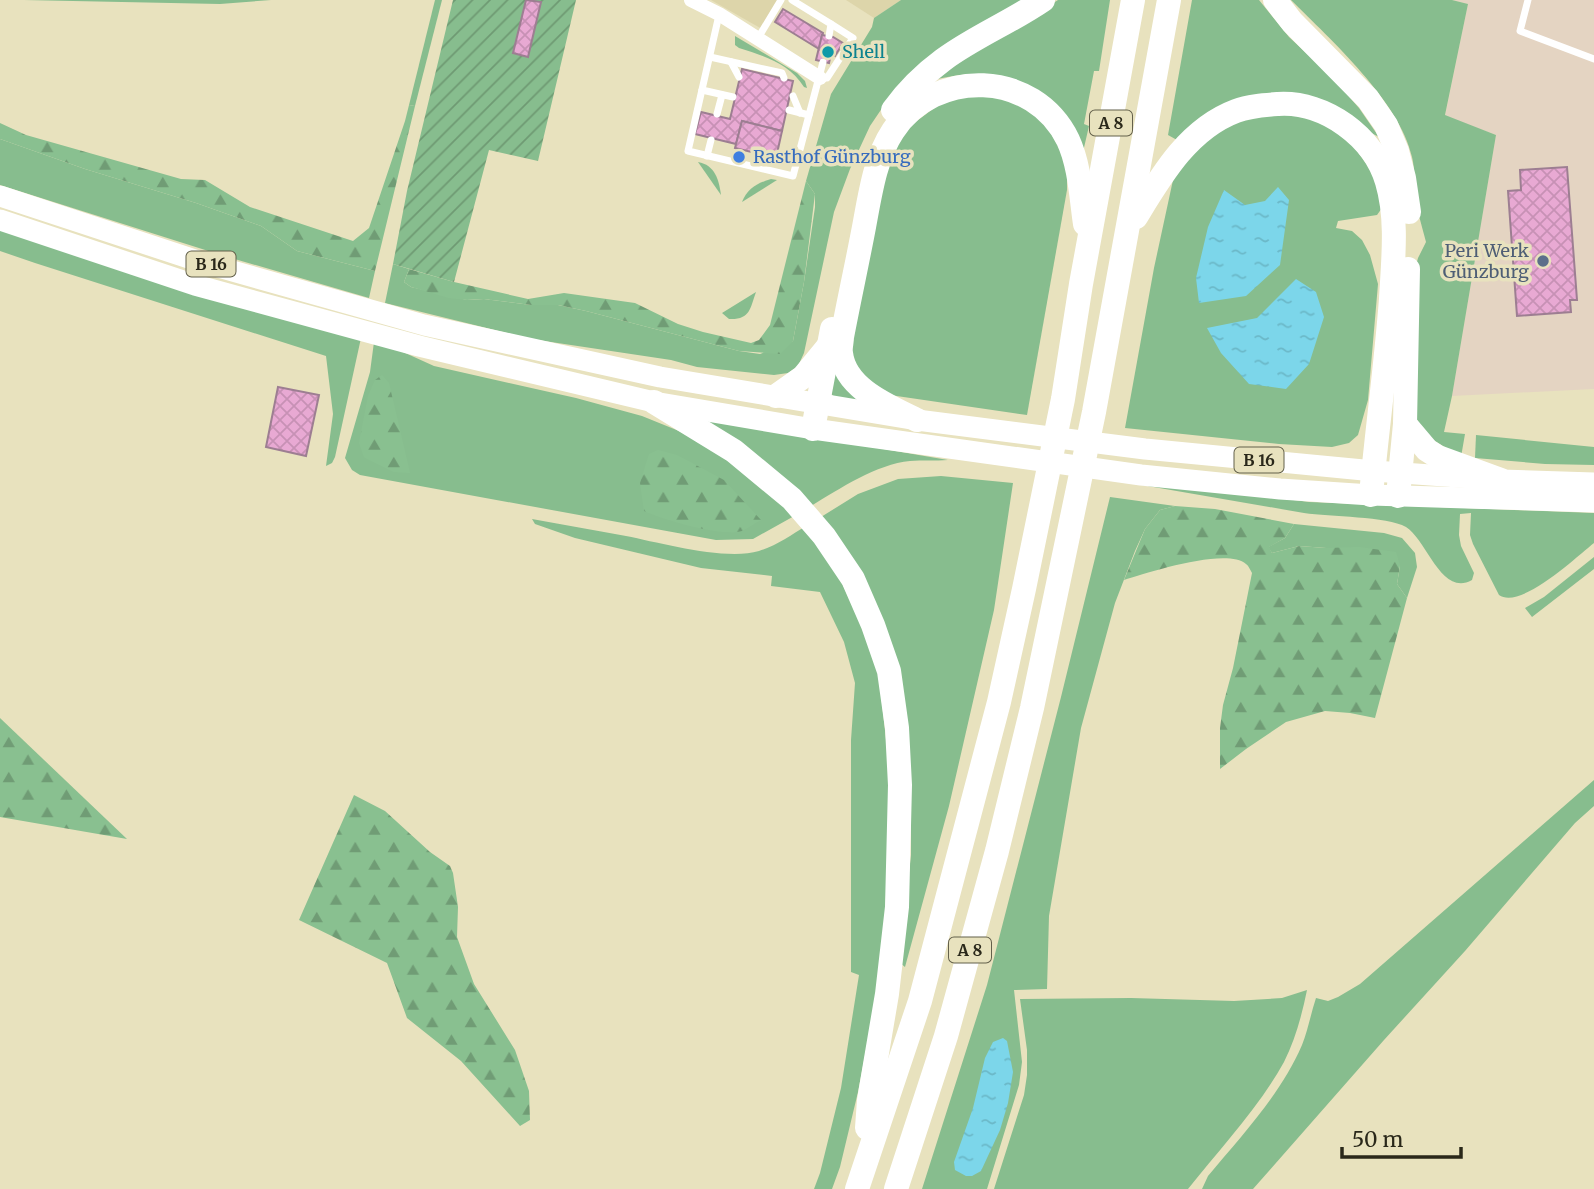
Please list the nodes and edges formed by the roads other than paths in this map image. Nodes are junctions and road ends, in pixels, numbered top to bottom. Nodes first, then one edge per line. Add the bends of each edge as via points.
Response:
1 (691, 0) edge
2 (781, 0) edge
3 (792, 0) edge
4 (1043, 0) edge
5 (1133, 0) edge
6 (1169, 0) edge
7 (1275, 0) edge
8 (1528, 0) edge
9 (719, 14) junction
10 (831, 24) junction
11 (829, 36) dead end
12 (757, 38) junction
13 (709, 57) junction
14 (1594, 60) edge
15 (731, 62) junction
16 (823, 62) dead end
17 (739, 77) dead end
18 (784, 78) dead end
19 (820, 78) junction
20 (702, 90) junction
21 (722, 95) junction
22 (793, 96) dead end
23 (733, 97) dead end
24 (789, 110) dead end
25 (800, 113) junction
26 (717, 114) dead end
27 (809, 115) junction
28 (711, 140) dead end
29 (707, 156) junction
30 (0, 196) edge
31 (0, 220) edge
32 (1127, 231) junction
33 (1088, 247) junction
34 (828, 346) junction
35 (776, 396) junction
36 (654, 402) junction
37 (819, 403) junction
38 (917, 420) junction
39 (1405, 424) junction
40 (813, 429) junction
41 (1501, 480) junction
42 (1373, 483) junction
43 (1594, 483) edge
44 (1399, 484) junction
45 (1594, 502) edge
46 (860, 1181) edge
47 (896, 1189) edge

1 - 9 street
2 - 12 lane
3 - 10 lane
4 - 34 highway via 945,59 913,86 887,118 875,138 855,201
5 - 33 highway, A 8
6 - 32 highway, A 8
7 - 39 highway via 1368,99 1397,151 1409,205
8 - 14 lane via 1520,31
9 - 12 street
9 - 13 lane
10 - 11 lane
10 - 19 lane via 853,38 827,78
12 - 19 street
13 - 15 lane
13 - 20 lane
15 - 17 lane
15 - 18 lane via 782,73
16 - 19 lane
19 - 27 lane
20 - 21 lane
20 - 29 lane via 688,151
21 - 23 lane
21 - 26 lane
22 - 25 lane
24 - 25 lane
25 - 27 lane
27 - 29 lane via 793,176
28 - 29 lane
30 - 35 main road, B 16 via 204,262 424,325 660,377
31 - 36 main road, B 16 via 195,285 419,346
32 - 42 highway via 1194,137 1237,110 1285,104 1311,108 1350,128 1366,144 1387,181 1393,209 1393,266
32 - 47 highway, A 8 via 1082,473 997,851 946,1036
33 - 38 highway via 1076,166 1068,141 1044,109 1007,88 968,85 935,93 905,114 882,152 841,354 855,383
33 - 46 highway, A 8 via 1063,399 999,702 920,1001
34 - 35 highway via 803,377
34 - 37 highway
35 - 37 main road, B 16
36 - 40 main road, B 16
36 - 46 highway via 734,451 792,499 853,579 889,671 900,785 897,906
37 - 38 main road, B 16
37 - 40 highway
38 - 42 main road, B 16
39 - 41 highway via 1438,457
39 - 44 highway
40 - 42 main road, B 16 via 1280,489
41 - 43 main road, B 16
41 - 44 main road, B 16
42 - 44 main road, B 16
44 - 45 main road, B 16

